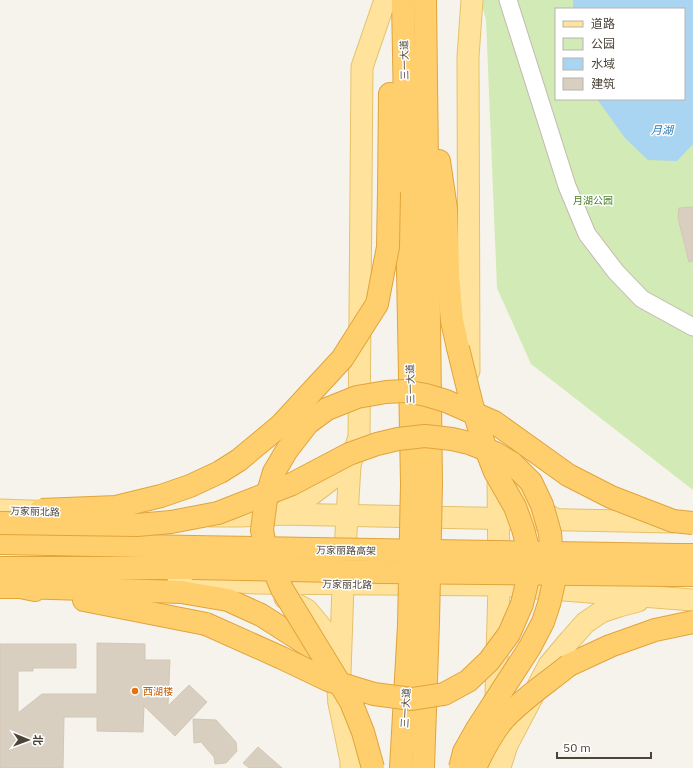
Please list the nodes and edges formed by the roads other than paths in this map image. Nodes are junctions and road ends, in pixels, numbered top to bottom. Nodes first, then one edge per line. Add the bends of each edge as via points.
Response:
1 (425, 0) edge
2 (472, 0) edge
3 (508, 0) edge
4 (397, 2) edge
5 (426, 65) junction
6 (693, 328) edge
7 (350, 465) junction
8 (498, 474) junction
9 (421, 483) junction
10 (0, 511) edge
11 (280, 514) junction
12 (347, 515) junction
13 (498, 518) junction
14 (556, 520) junction
15 (693, 522) edge
16 (0, 523) edge
17 (0, 543) edge
18 (693, 555) edge
19 (0, 568) edge
20 (693, 575) edge
21 (0, 576) edge
22 (256, 583) junction
23 (343, 584) junction
24 (499, 585) junction
25 (10, 587) edge
26 (687, 600) edge
27 (693, 622) edge
28 (419, 623) junction
29 (322, 654) junction
30 (339, 703) junction
31 (351, 768) edge
32 (373, 768) edge
33 (402, 768) edge
34 (423, 768) edge
35 (460, 768) edge
36 (475, 768) edge
37 (494, 768) edge
38 (500, 768) edge

1 - 5 highway, 三一大道
2 - 8 main road via 468,57 470,394 484,449
3 - 6 street via 566,186 587,234 616,272 642,299
4 - 7 main road via 362,67 359,437
4 - 9 highway, 三一大道
4 - 10 highway, bridge via 390,50 388,247 377,304 342,359 281,425 220,472 190,486 116,507
5 - 9 highway, 三一大道
5 - 25 highway, bridge via 446,209 452,321 484,444 495,472 515,507 528,548 530,570 522,604 509,634 489,661 468,681 444,694 412,699 374,694 328,680 206,624
7 - 11 main road via 308,497
7 - 12 main road
8 - 13 main road
8 - 14 main road via 513,493
9 - 28 highway, 三一大道, bridge
10 - 11 main road, 万家丽北路 via 125,515
11 - 12 main road, 万家丽北路
12 - 13 main road, 万家丽北路
12 - 23 main road
13 - 14 main road, 万家丽北路
13 - 24 main road
14 - 15 main road, 万家丽北路
15 - 29 highway, bridge via 674,521 611,497 568,475 494,422 446,401 404,392 386,392 344,401 327,409 308,423 287,450 274,472 266,499 262,530 266,551 282,589
16 - 35 highway, bridge via 137,525 171,522 218,513 292,484 349,454 398,439 425,436 452,439 495,453 512,463 531,482 542,505 550,533 554,582 543,622 530,647 477,729 464,752
17 - 18 highway, 万家丽路高架, bridge
19 - 20 highway, bridge
21 - 22 main road, 万家丽北路 via 132,575
22 - 23 main road, 万家丽北路
22 - 30 main road via 307,610 326,633 335,653
23 - 24 main road, 万家丽北路
23 - 30 main road
24 - 26 main road, 万家丽北路
24 - 37 main road
25 - 29 highway via 181,592 228,600 262,615
26 - 38 main road via 636,602 618,606 601,612 585,623 549,666 507,745
27 - 36 highway, bridge via 655,630 610,646 569,665 503,721
28 - 33 highway, 三一大道
28 - 34 highway, 三一大道
29 - 32 highway, bridge via 351,702
30 - 31 main road

